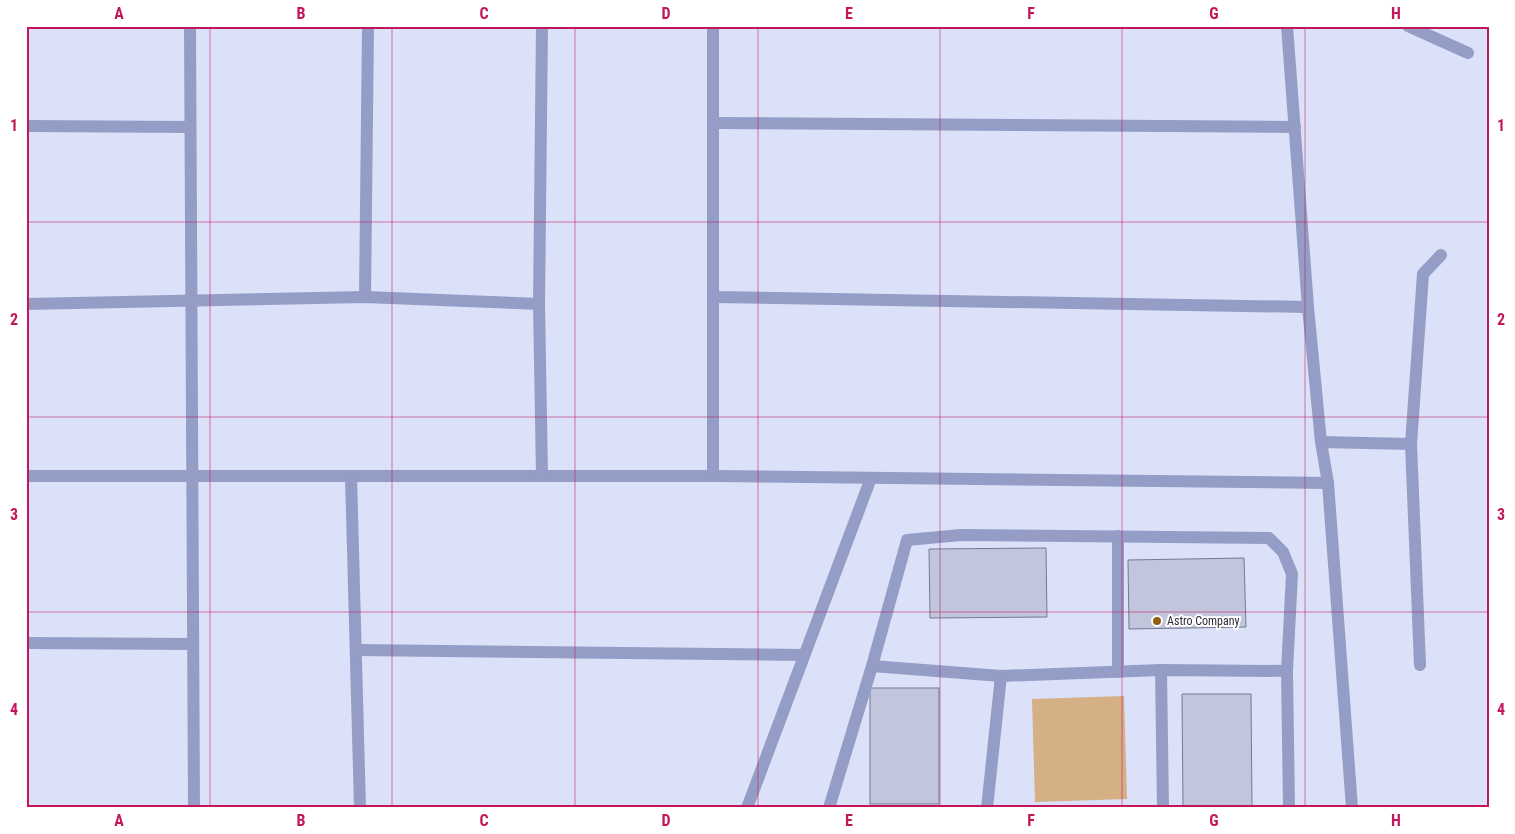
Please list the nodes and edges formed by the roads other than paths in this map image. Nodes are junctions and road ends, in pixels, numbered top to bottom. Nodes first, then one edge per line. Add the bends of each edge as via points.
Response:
1 (190, 26) edge
2 (368, 26) edge
3 (542, 26) edge
4 (713, 26) edge
5 (1288, 26) edge
6 (1408, 26) edge
7 (1468, 53) dead end
8 (713, 123) junction
9 (26, 126) edge
10 (190, 126) junction
11 (1295, 127) junction
12 (1441, 255) dead end
13 (365, 297) junction
14 (713, 297) junction
15 (191, 300) junction
16 (26, 304) edge
17 (539, 304) junction
18 (1308, 307) junction
19 (1321, 442) junction
20 (1411, 444) junction
21 (26, 476) edge
22 (192, 476) junction
23 (351, 476) junction
24 (542, 476) junction
25 (712, 476) junction
26 (871, 478) junction
27 (1328, 483) junction
28 (1118, 536) junction
29 (26, 643) edge
30 (192, 644) junction
31 (356, 650) junction
32 (804, 655) junction
33 (1420, 665) dead end
34 (872, 666) junction
35 (1161, 670) junction
36 (1287, 671) junction
37 (1118, 672) junction
38 (1001, 676) junction
39 (194, 808) edge
40 (360, 808) edge
41 (747, 808) edge
42 (829, 808) edge
43 (987, 808) edge
44 (1163, 808) edge
45 (1289, 808) edge
46 (1352, 808) edge

1 - 10 street
2 - 13 street
3 - 17 street
4 - 8 street
5 - 11 street
6 - 7 street
8 - 11 street
8 - 14 street
9 - 10 street
10 - 15 street
11 - 18 street
12 - 20 street via 1423,274
13 - 15 street
13 - 17 street
14 - 18 street
14 - 25 street
15 - 16 street
15 - 22 street
17 - 24 street
18 - 19 street
19 - 20 street
19 - 27 street
20 - 33 street
21 - 22 street
22 - 23 street
22 - 30 street
23 - 24 street
23 - 31 street
24 - 25 street
25 - 26 street
26 - 27 street
26 - 32 street
27 - 46 street
28 - 34 street via 961,535 907,540
28 - 36 street via 1269,538 1283,552 1292,574
28 - 37 street
29 - 30 street
30 - 39 street
31 - 32 street
31 - 40 street
32 - 41 street
34 - 38 street
34 - 42 street
35 - 36 street
35 - 37 street
35 - 44 street
36 - 45 street
37 - 38 street
38 - 43 street

